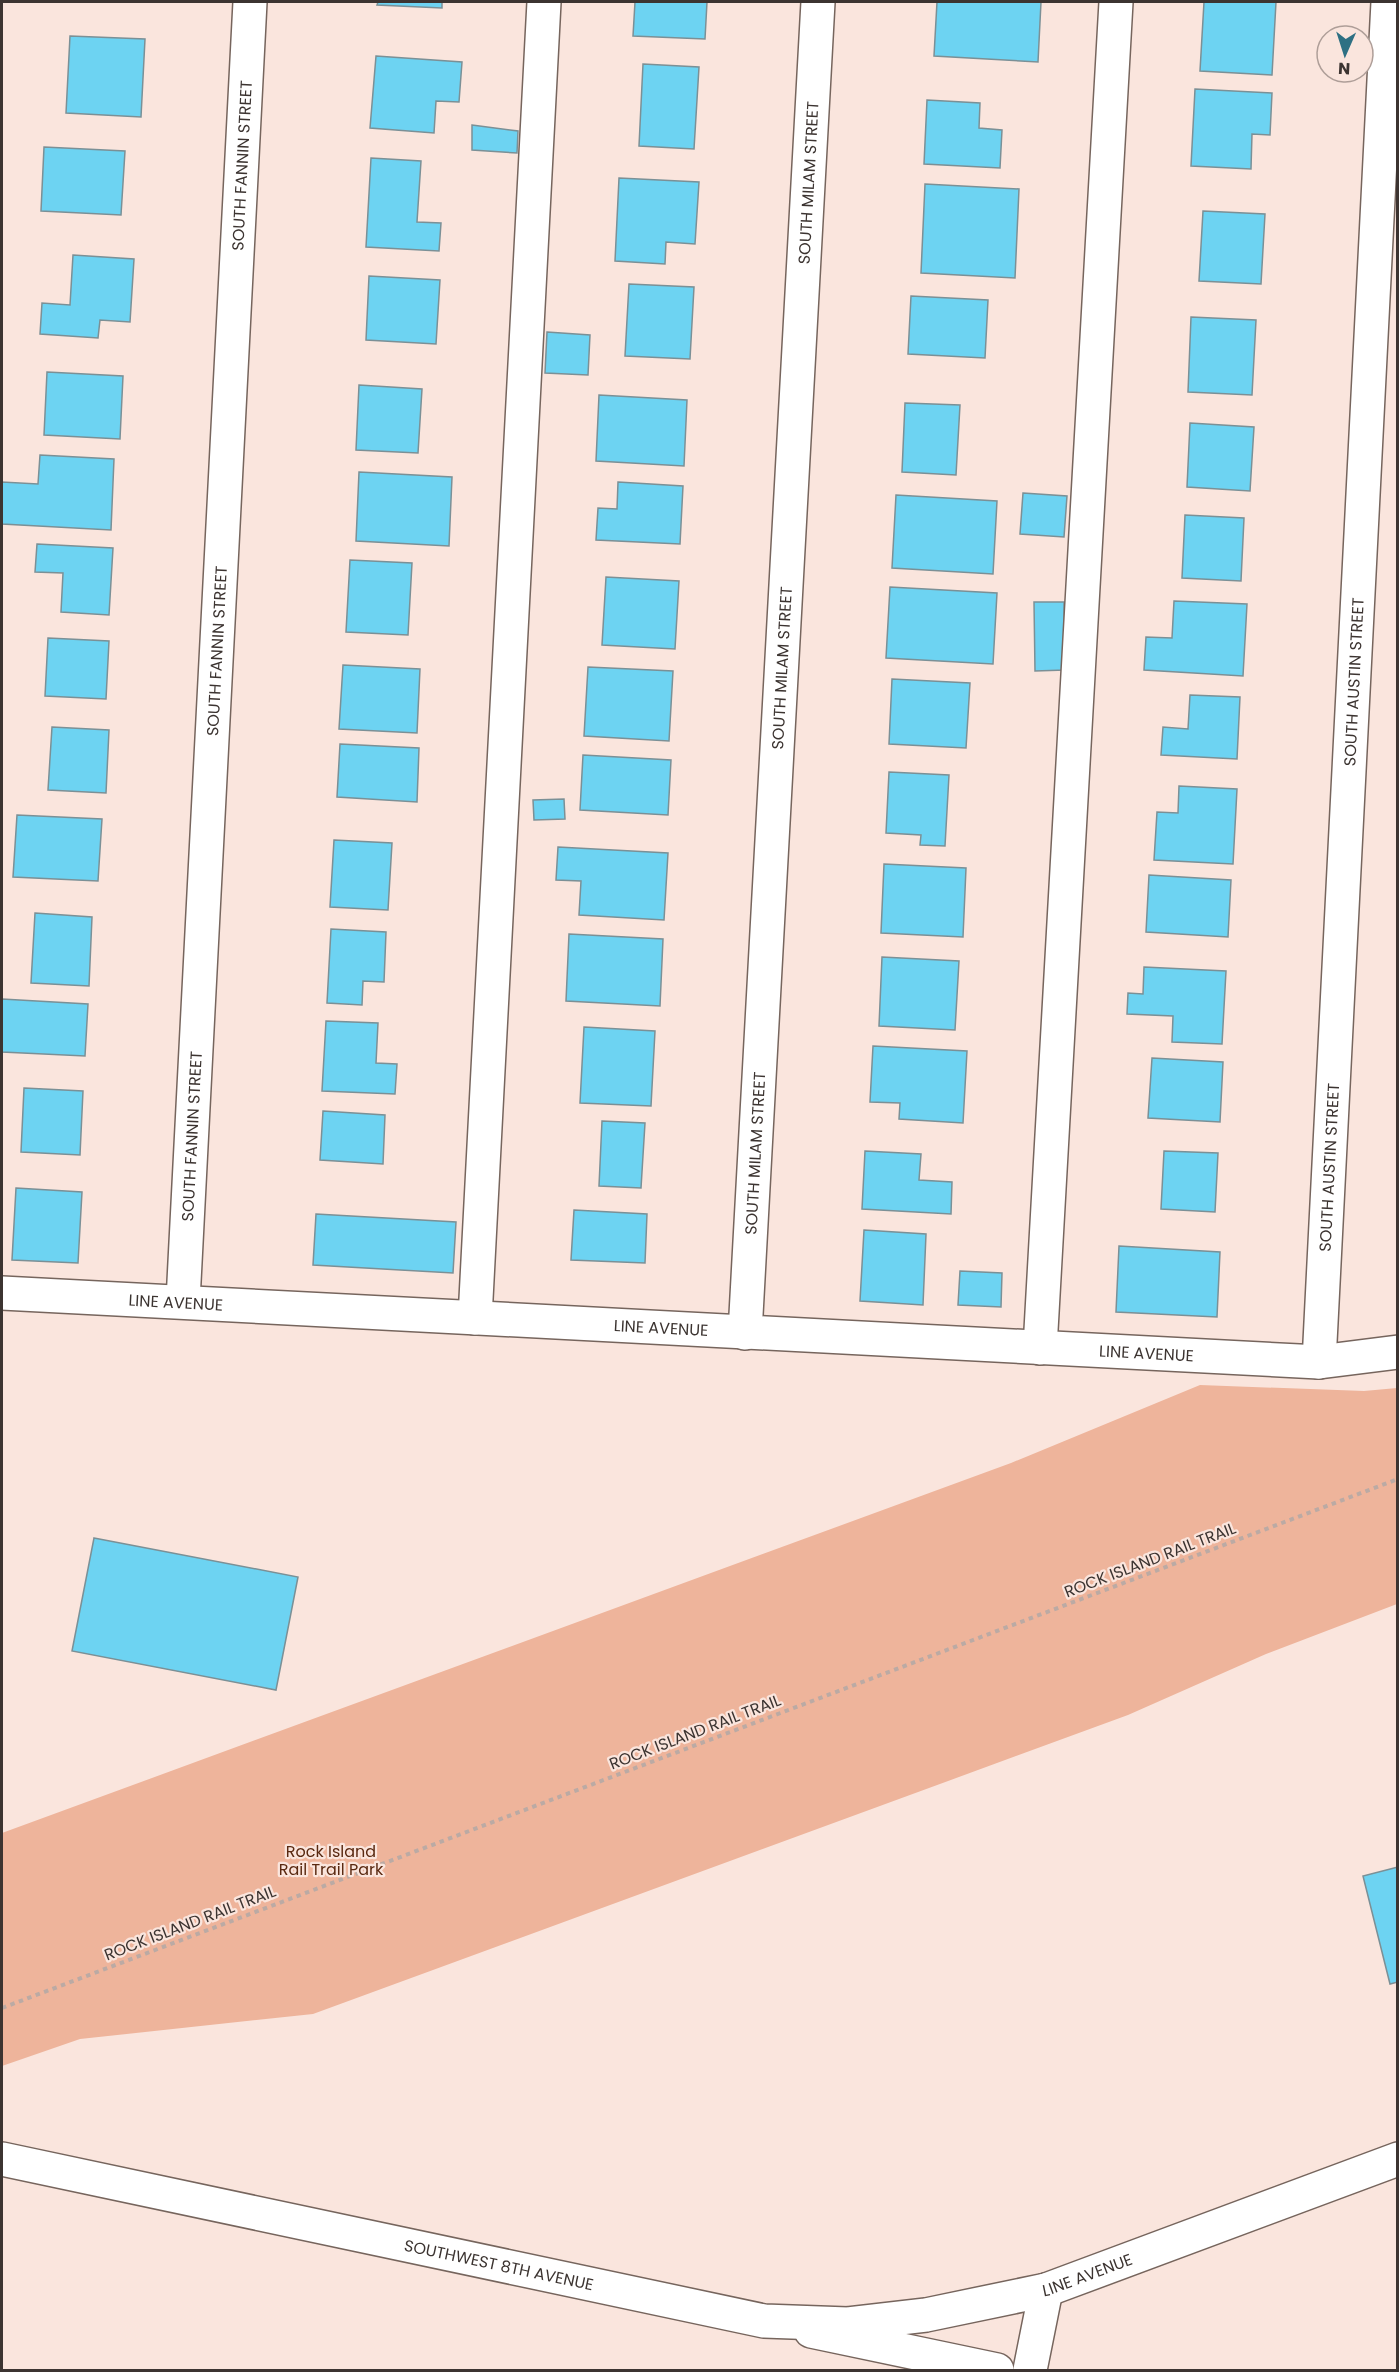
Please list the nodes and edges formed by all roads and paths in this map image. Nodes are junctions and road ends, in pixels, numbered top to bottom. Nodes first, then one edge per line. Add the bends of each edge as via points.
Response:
1 (250, 2) edge
2 (544, 2) edge
3 (818, 2) edge
4 (1116, 2) edge
5 (1388, 2) edge
6 (2, 1293) edge
7 (183, 1301) junction
8 (475, 1318) junction
9 (745, 1333) junction
10 (1040, 1348) junction
11 (1398, 1352) edge
12 (1319, 1362) junction
13 (1398, 1479) edge
14 (2, 2008) edge
15 (2, 2159) edge
16 (1398, 2159) edge
17 (1046, 2290) junction
18 (764, 2321) junction
19 (997, 2370) edge
20 (1030, 2370) edge

1 - 7 street, SOUTH FANNIN STREET
2 - 8 street
3 - 9 street, SOUTH MILAM STREET
4 - 10 street
5 - 12 street, SOUTH AUSTIN STREET
6 - 7 street, LINE AVENUE
7 - 8 street, LINE AVENUE
8 - 9 street, LINE AVENUE
9 - 10 street, LINE AVENUE
10 - 12 street, LINE AVENUE
11 - 12 street, LINE AVENUE
13 - 14 path, ROCK ISLAND RAIL TRAIL
15 - 18 street, SOUTHWEST 8TH AVENUE
16 - 17 street, LINE AVENUE
17 - 18 street, LINE AVENUE via 926,2315 848,2324
17 - 20 street
18 - 19 street, SOUTHWEST 8TH AVENUE

